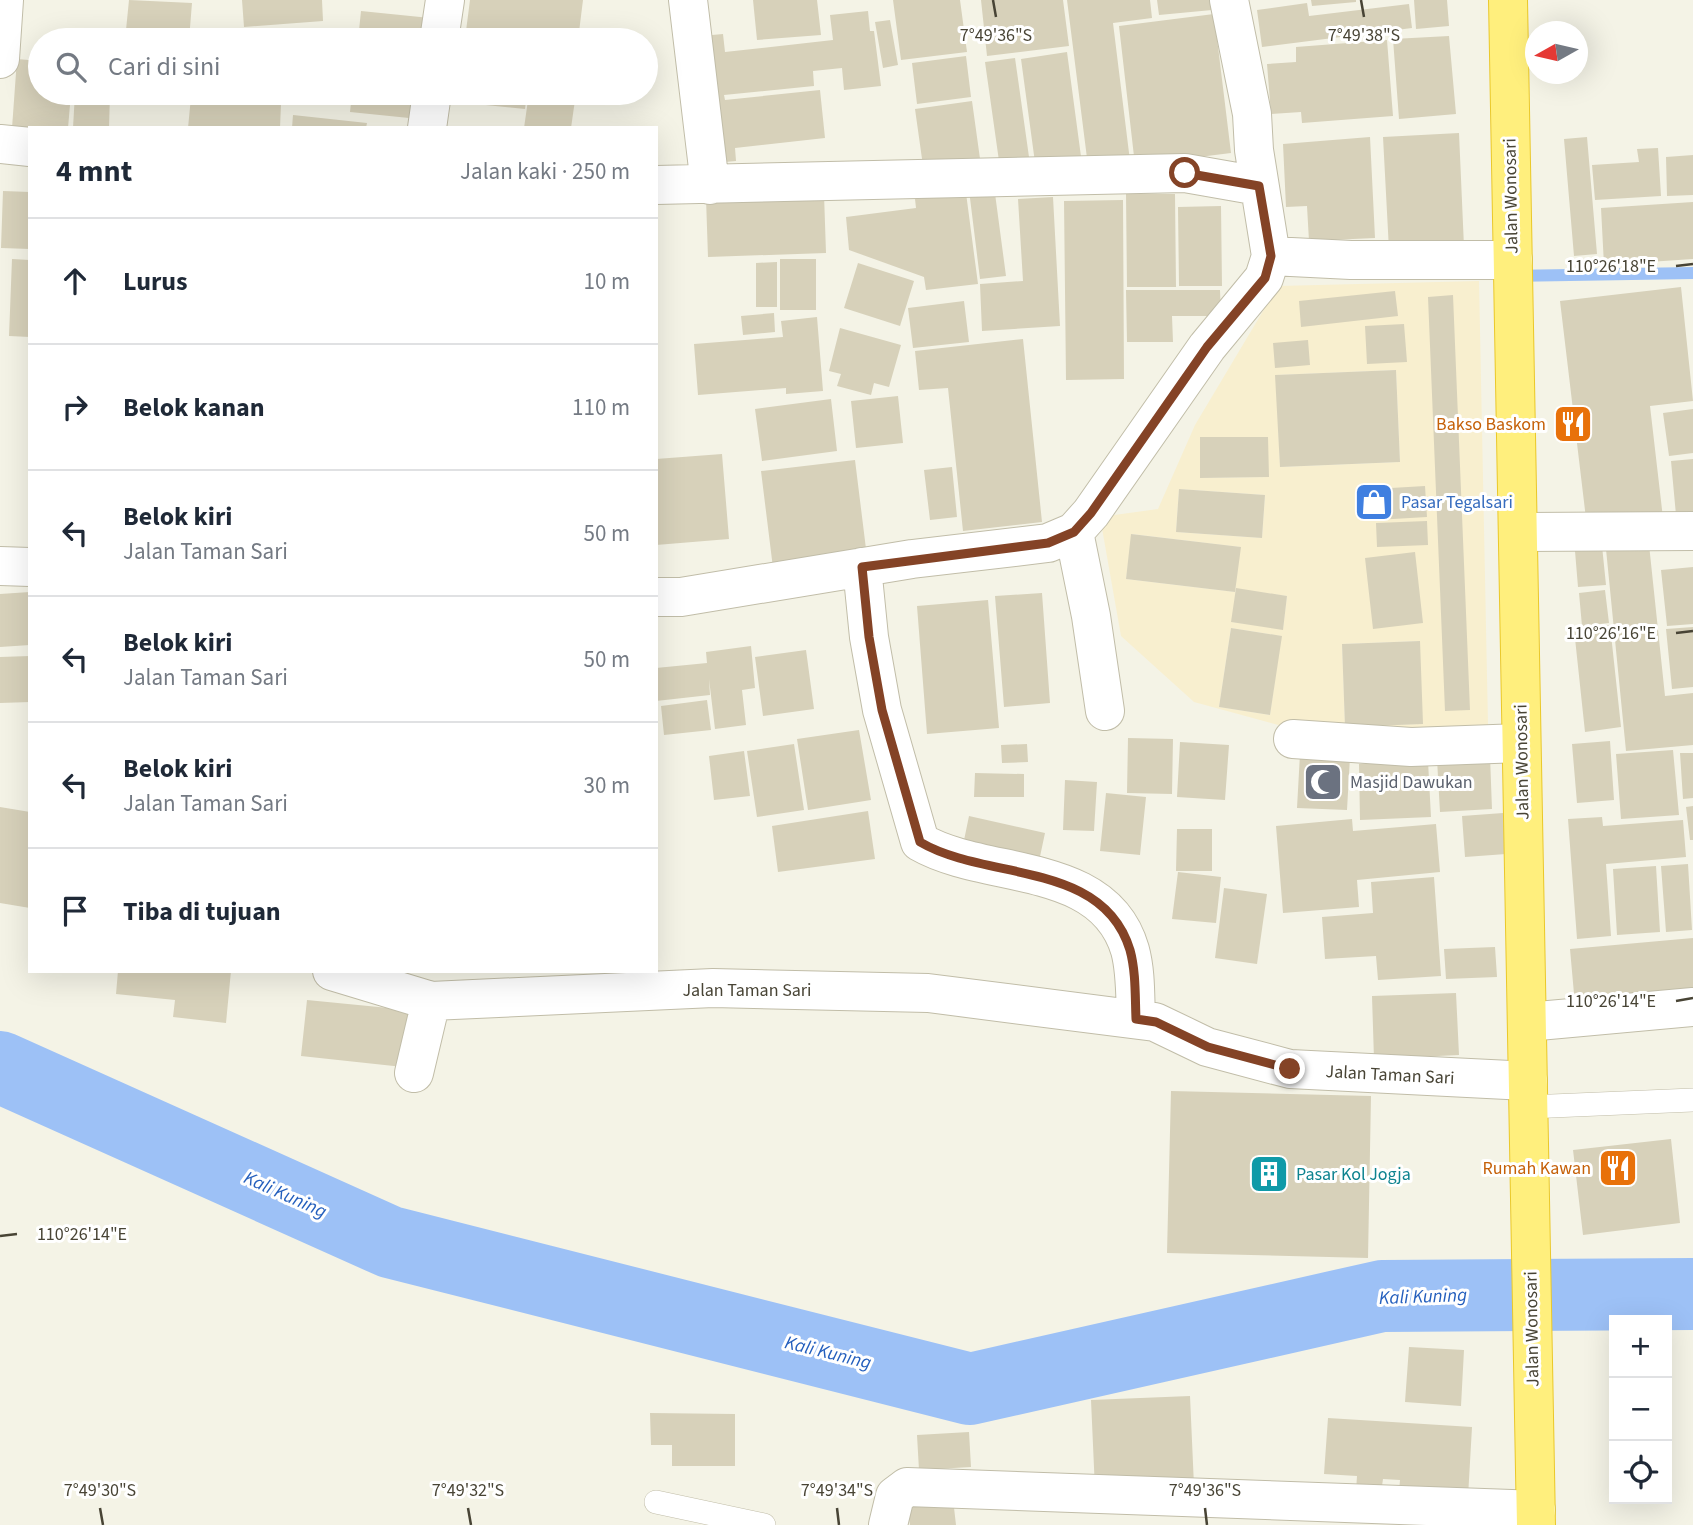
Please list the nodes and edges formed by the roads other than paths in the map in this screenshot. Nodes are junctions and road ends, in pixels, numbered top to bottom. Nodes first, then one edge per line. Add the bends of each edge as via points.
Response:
1 (4, 0) edge
2 (444, 0) edge
3 (688, 0) edge
4 (1229, 0) edge
5 (1508, 0) edge
6 (440, 28) edge
7 (0, 59) edge
8 (430, 105) edge
9 (427, 126) edge
10 (0, 144) edge
11 (28, 147) edge
12 (658, 185) edge
13 (710, 185) junction
14 (1259, 186) junction
15 (1271, 256) junction
16 (1513, 273) junction
17 (1693, 531) edge
18 (1074, 532) junction
19 (1518, 532) junction
20 (0, 566) edge
21 (28, 567) edge
22 (862, 567) junction
23 (658, 597) edge
24 (1105, 711) dead end
25 (1293, 739) dead end
26 (1521, 743) junction
27 (339, 973) edge
28 (431, 1001) junction
29 (1693, 1007) edge
30 (1136, 1019) junction
31 (1527, 1022) junction
32 (414, 1073) dead end
33 (1528, 1094) junction
34 (1693, 1100) edge
35 (656, 1502) dead end
36 (1183, 1509) edge
37 (1536, 1517) edge
38 (764, 1525) edge
39 (888, 1525) edge

1 - 7 street
2 - 6 street
3 - 13 street
4 - 14 street via 1252,114
5 - 16 highway, Jalan Wonosari
8 - 9 street
10 - 11 street
12 - 13 street
13 - 14 street via 1185,173
14 - 15 street
15 - 16 street
15 - 18 street via 1265,278 1207,347
16 - 19 highway, Jalan Wonosari
17 - 19 street
18 - 22 street via 1048,543
18 - 24 street
19 - 26 highway, Jalan Wonosari
20 - 21 street
22 - 23 street
22 - 30 street via 882,710 920,842 982,865 1078,890 1100,901 1129,947
25 - 26 street via 1410,747
26 - 31 highway, Jalan Wonosari
27 - 28 street, Jalan Taman Sari
28 - 30 street, Jalan Taman Sari via 713,988 915,993
28 - 32 street
29 - 31 street
30 - 33 street, Jalan Taman Sari via 1156,1022 1208,1047 1290,1069
31 - 33 highway, Jalan Wonosari
33 - 34 lane
33 - 37 highway, Jalan Wonosari
35 - 38 lane
36 - 37 street
36 - 39 street via 907,1487 895,1496

